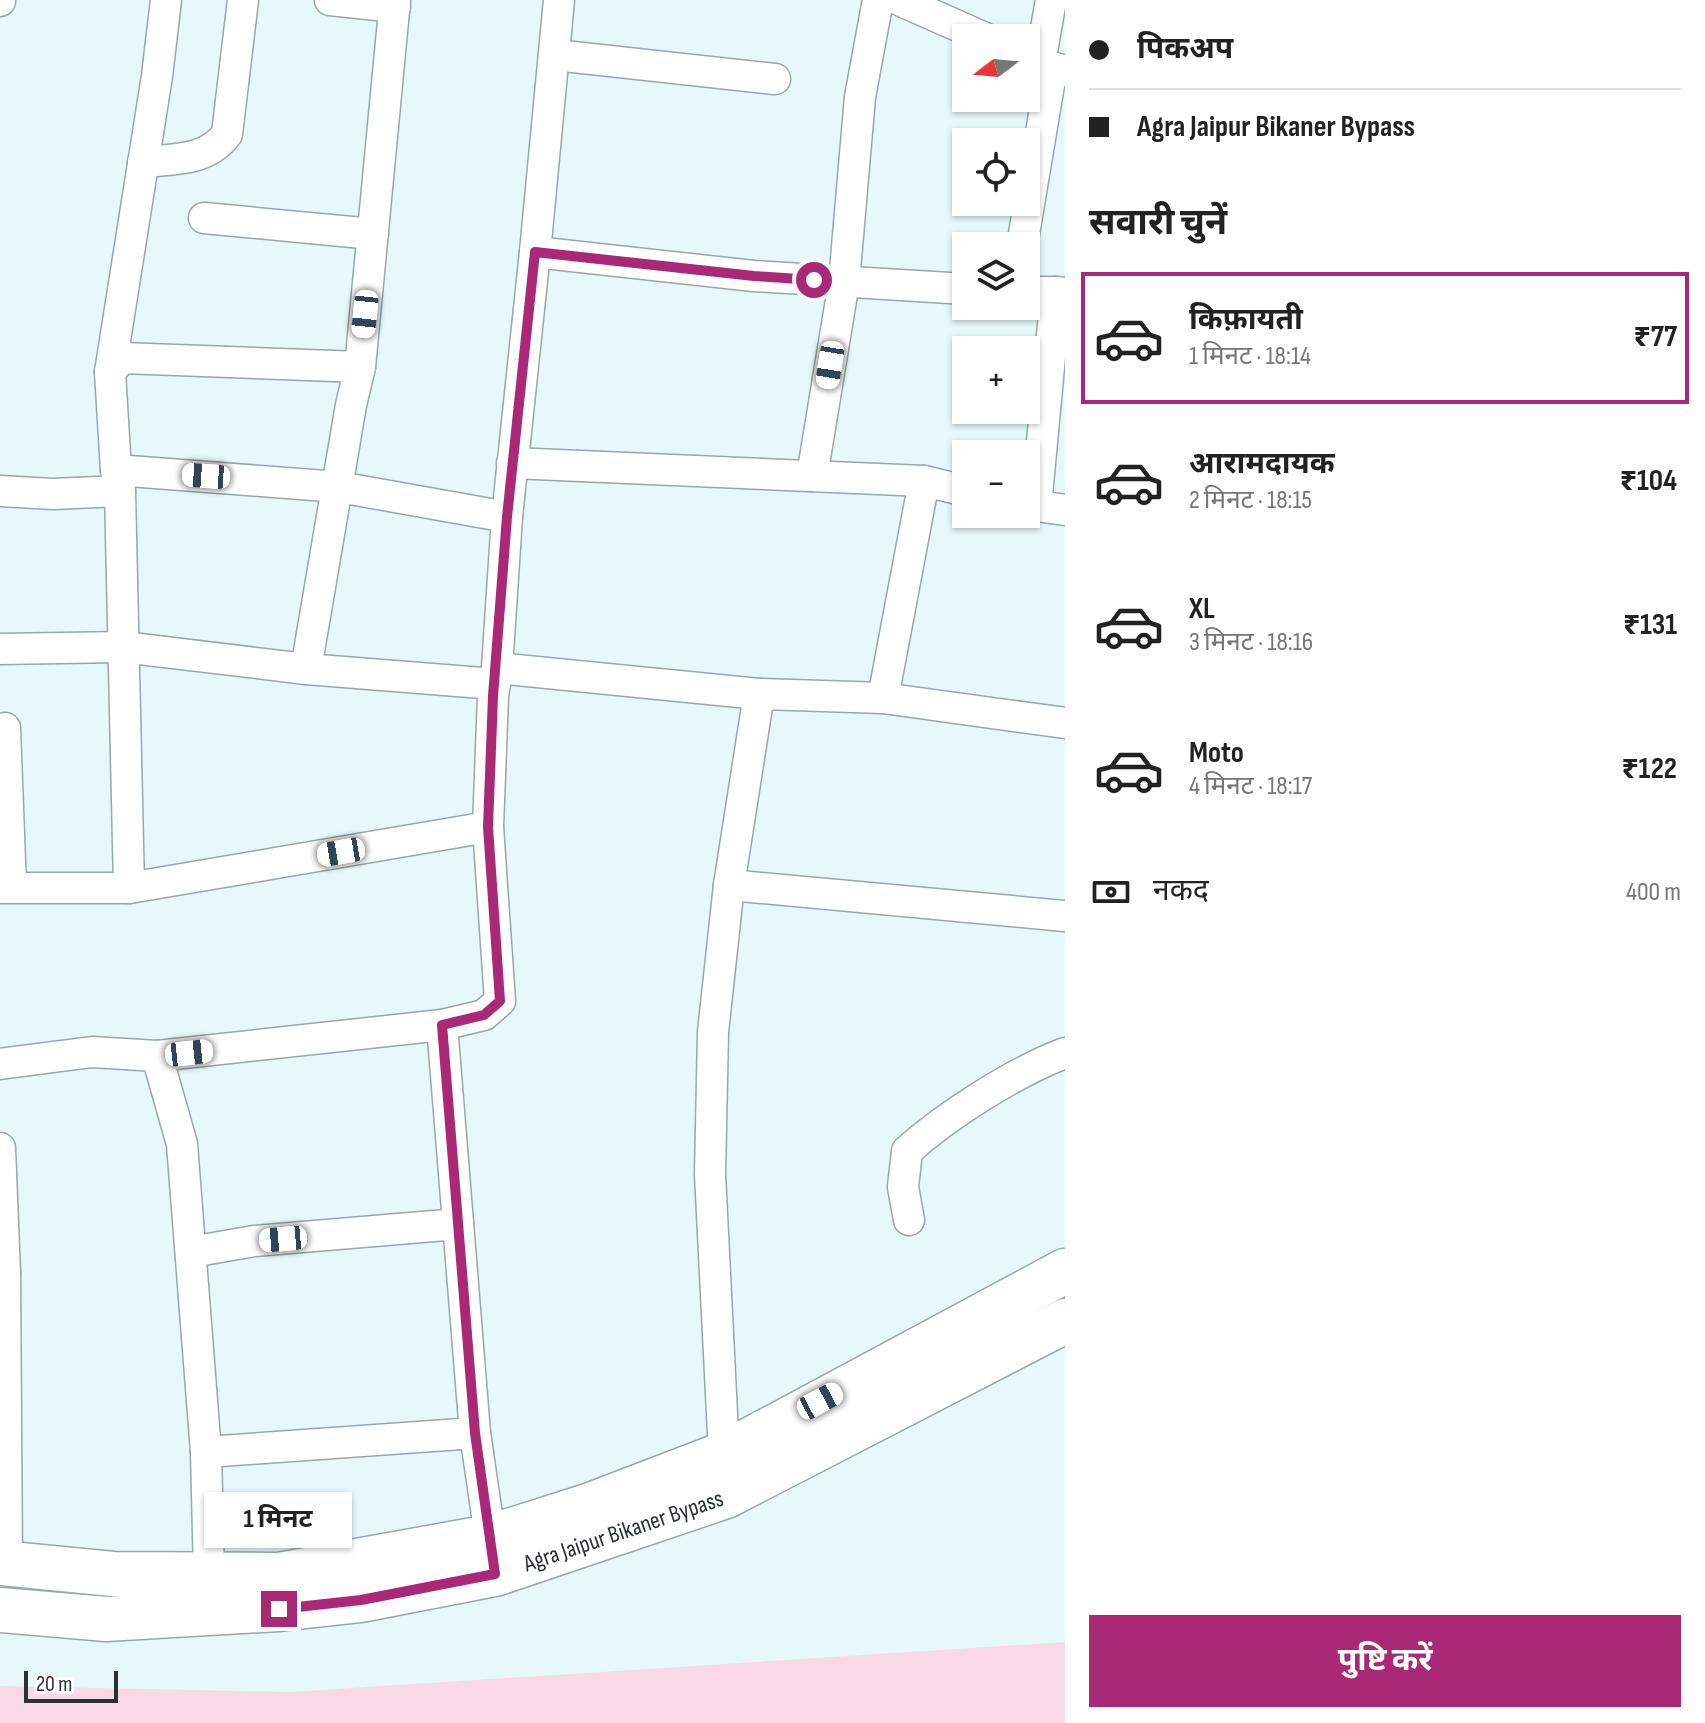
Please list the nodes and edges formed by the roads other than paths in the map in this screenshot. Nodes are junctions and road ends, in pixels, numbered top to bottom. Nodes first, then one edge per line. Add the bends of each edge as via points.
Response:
1 (166, 0) edge
2 (243, 0) edge
3 (330, 0) edge
4 (559, 0) edge
5 (878, 0) edge
6 (899, 0) edge
7 (1051, 0) edge
8 (395, 4) edge
9 (953, 24) edge
10 (555, 55) junction
11 (1046, 64) edge
12 (775, 79) dead end
13 (143, 162) junction
14 (204, 218) dead end
15 (1024, 232) edge
16 (373, 234) junction
17 (535, 252) junction
18 (844, 282) junction
19 (952, 288) edge
20 (1049, 292) edge
21 (360, 367) junction
22 (110, 372) junction
23 (512, 463) junction
24 (812, 476) junction
25 (118, 481) junction
26 (924, 481) junction
27 (339, 487) junction
28 (952, 488) edge
29 (0, 491) edge
30 (1042, 507) edge
31 (507, 517) junction
32 (123, 647) junction
33 (0, 649) edge
34 (306, 669) junction
35 (496, 676) junction
36 (759, 694) junction
37 (883, 698) junction
38 (1065, 723) edge
39 (5, 728) dead end
40 (488, 827) junction
41 (729, 885) junction
42 (5, 888) edge
43 (129, 888) junction
44 (1065, 916) edge
45 (442, 1025) junction
46 (1065, 1053) edge
47 (157, 1056) junction
48 (0, 1064) edge
49 (0, 1148) edge
50 (909, 1220) dead end
51 (458, 1224) junction
52 (191, 1252) junction
53 (1065, 1271) edge
54 (2, 1273) edge
55 (1065, 1321) edge
56 (475, 1433) junction
57 (206, 1452) junction
58 (724, 1454) junction
59 (492, 1556) junction
60 (3, 1564) edge
61 (209, 1575) junction
62 (0, 1610) edge

1 - 13 street
2 - 13 street via 227,134 198,157
3 - 8 street
4 - 10 street
5 - 18 street via 860,97
6 - 9 street
7 - 11 street
8 - 16 street
10 - 12 street
10 - 17 street
11 - 15 street
13 - 22 street
14 - 16 street
16 - 21 street
17 - 18 street
17 - 23 street
18 - 19 street
18 - 24 street
20 - 30 street
21 - 22 street via 122,358
21 - 27 street
22 - 25 street
23 - 24 street
23 - 31 street
24 - 26 street
25 - 27 street
25 - 29 street via 53,494
25 - 32 street
26 - 28 street
26 - 37 street
27 - 31 street
27 - 34 street
31 - 35 street
32 - 33 street
32 - 34 street
32 - 43 street
34 - 35 street
35 - 36 street
35 - 40 street
36 - 37 street
36 - 41 street
37 - 38 street
39 - 42 street
40 - 43 street
40 - 45 street via 500,1001 484,1015
41 - 44 street
41 - 58 street via 713,1032 710,1174
42 - 43 street
45 - 47 street
45 - 51 street
46 - 50 street via 1039,1063 932,1129 907,1151 903,1187
47 - 48 street via 92,1052
47 - 52 street via 182,1144
49 - 54 street
51 - 52 street via 254,1241
51 - 56 street
52 - 57 street
53 - 58 main road
54 - 60 street
55 - 59 main road, Agra Jaipur Bikaner Bypass via 726,1496
56 - 57 street
56 - 59 street
57 - 61 street
58 - 59 main road via 588,1506
59 - 61 main road via 279,1575
59 - 62 main road, Agra Jaipur Bikaner Bypass via 361,1600 106,1619
60 - 61 main road via 113,1574

